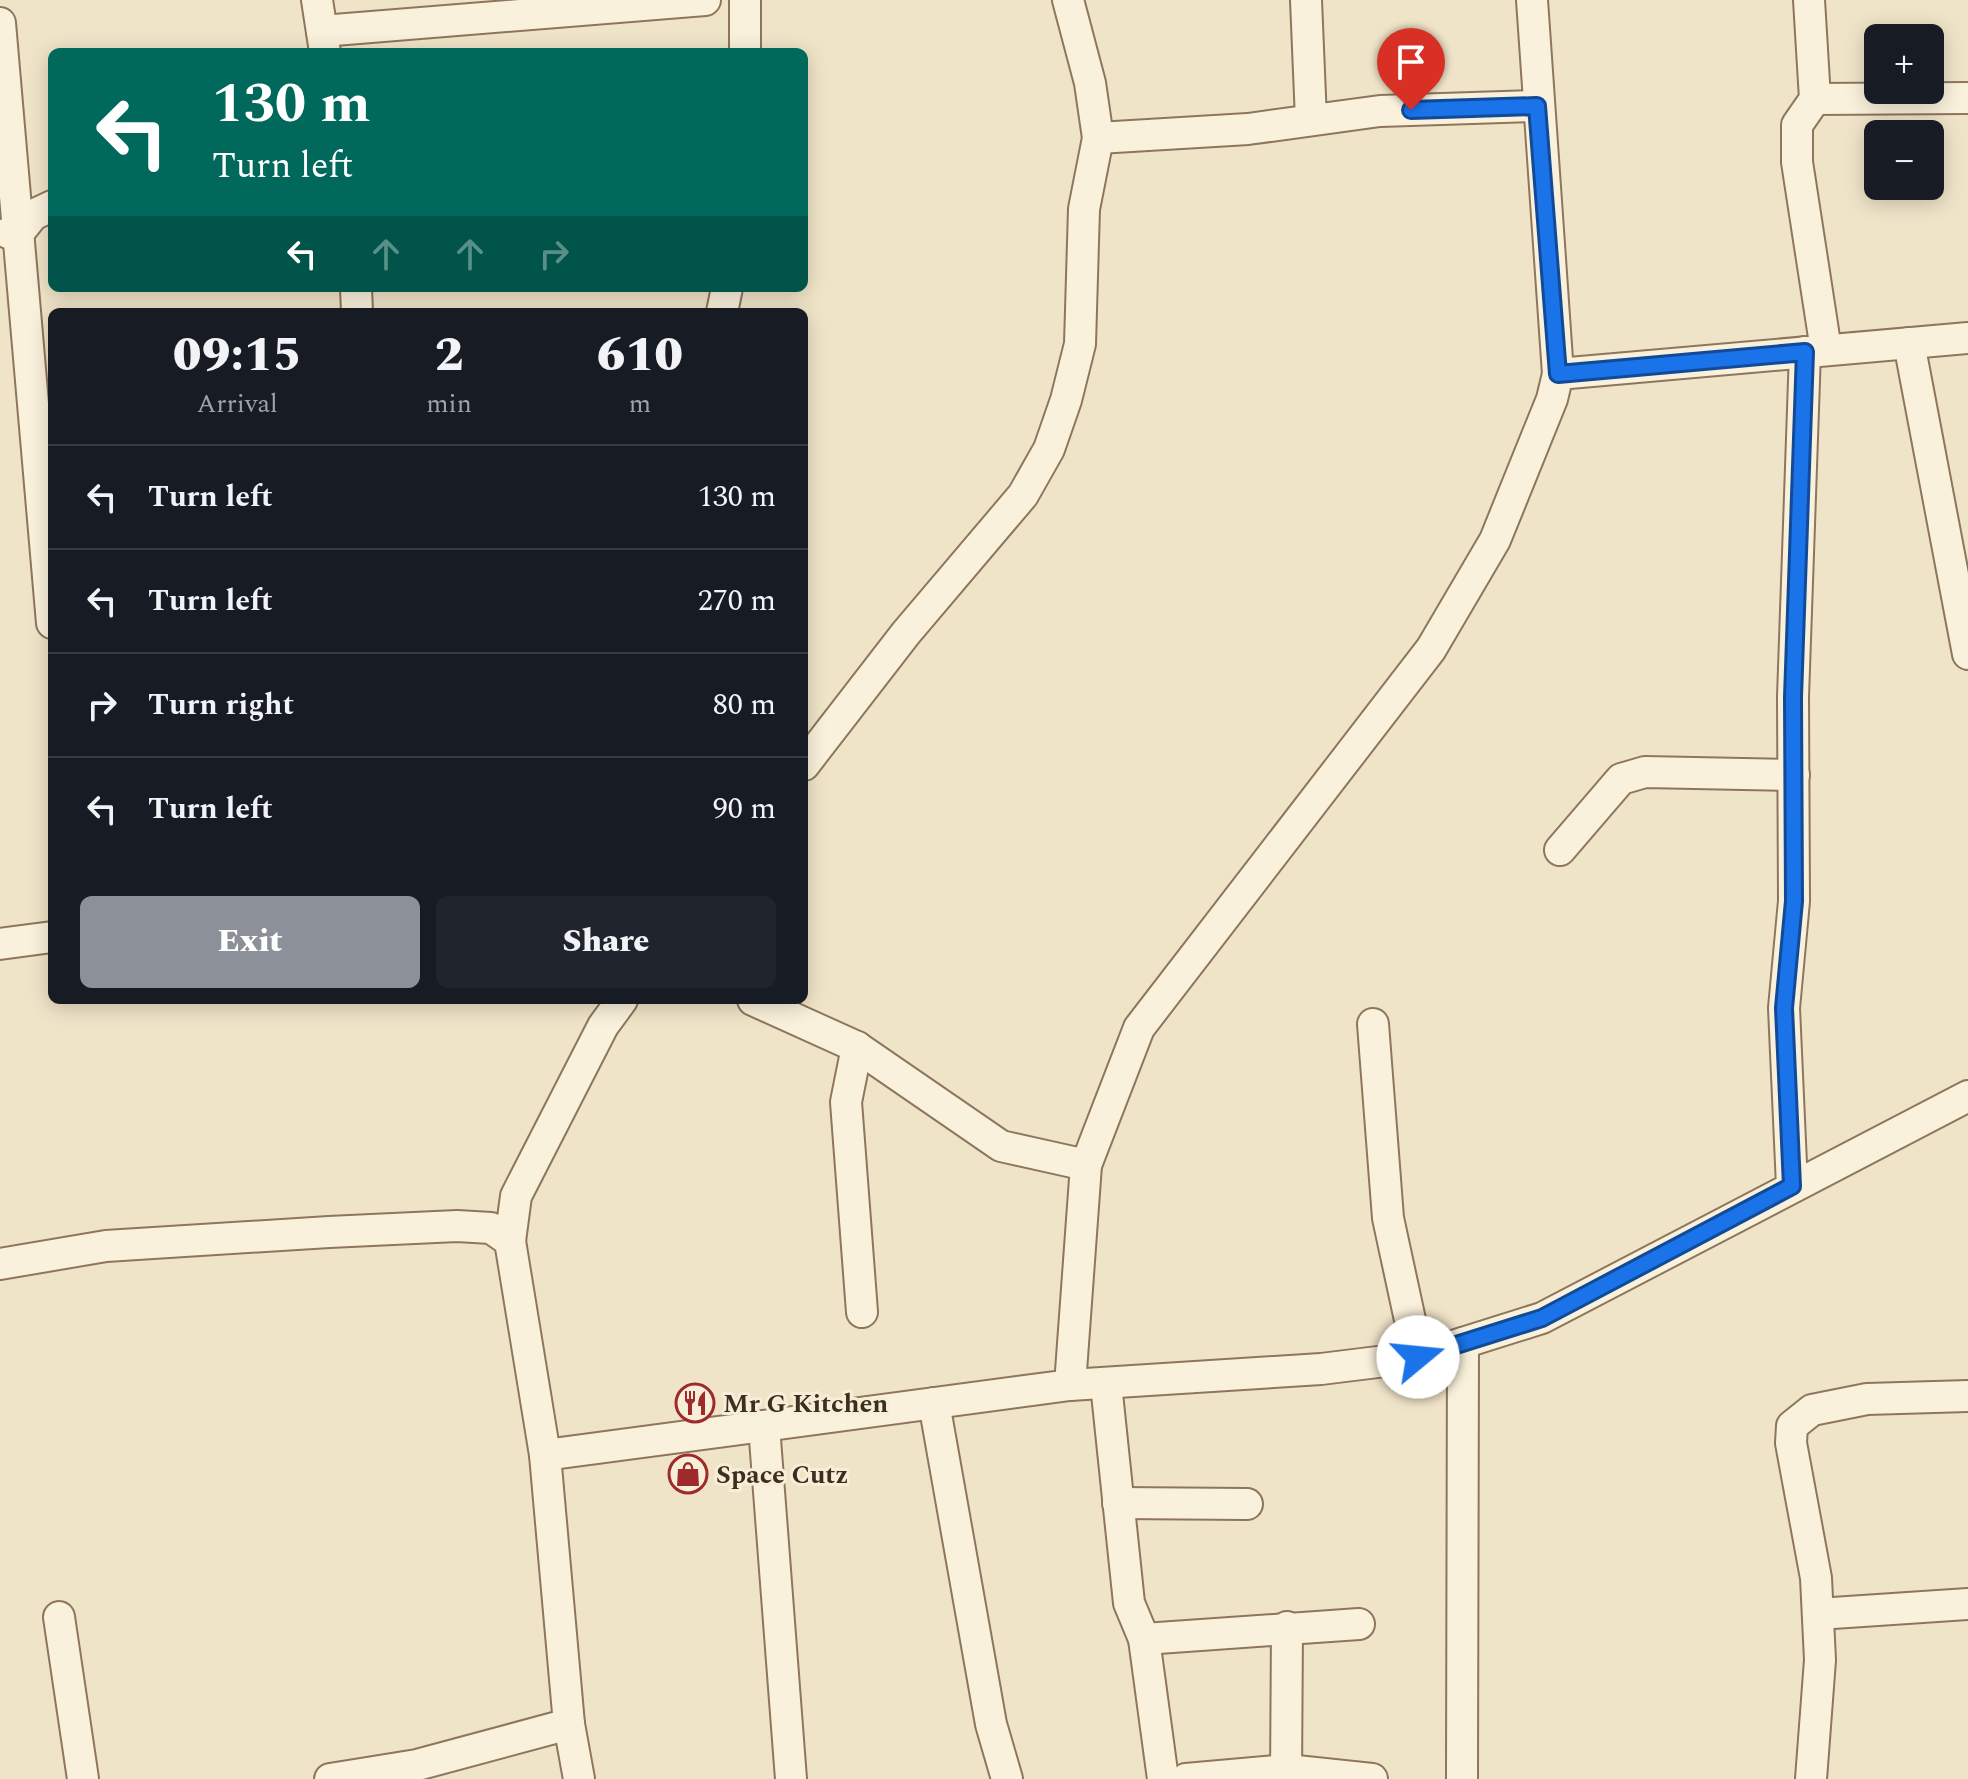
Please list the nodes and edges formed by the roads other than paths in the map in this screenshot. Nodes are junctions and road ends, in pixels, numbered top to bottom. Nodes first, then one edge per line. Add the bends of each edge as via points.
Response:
1 (317, 0) edge
2 (705, 0) edge
3 (745, 0) edge
4 (1068, 0) edge
5 (1306, 0) edge
6 (1532, 0) edge
7 (1809, 0) edge
8 (0, 23) edge
9 (323, 41) edge
10 (745, 48) edge
11 (1968, 98) edge
12 (1815, 99) junction
13 (1537, 106) junction
14 (1311, 120) junction
15 (1098, 138) junction
16 (48, 208) edge
17 (10, 232) edge
18 (1968, 338) edge
19 (1909, 343) junction
20 (1815, 351) junction
21 (1558, 374) junction
22 (48, 586) edge
23 (1968, 654) edge
24 (808, 760) edge
25 (1794, 775) junction
26 (1560, 850) dead end
27 (48, 938) edge
28 (0, 944) edge
29 (619, 1004) edge
30 (762, 1004) edge
31 (1373, 1024) dead end
32 (857, 1047) junction
33 (1968, 1096) edge
34 (1086, 1165) junction
35 (1792, 1186) junction
36 (510, 1241) junction
37 (0, 1264) edge
38 (862, 1312) dead end
39 (1463, 1343) junction
40 (1418, 1357) junction
41 (1106, 1384) junction
42 (1070, 1385) junction
43 (1968, 1396) edge
44 (934, 1403) junction
45 (764, 1426) junction
46 (545, 1455) junction
47 (1118, 1503) junction
48 (1247, 1504) dead end
49 (1968, 1604) edge
50 (1818, 1614) junction
51 (59, 1617) dead end
52 (1359, 1624) dead end
53 (1287, 1627) junction
54 (1144, 1639) junction
55 (569, 1724) junction
56 (1287, 1774) edge
57 (83, 1779) edge
58 (330, 1779) edge
59 (579, 1779) edge
60 (791, 1779) edge
61 (1007, 1779) edge
62 (1163, 1779) edge
63 (1186, 1779) edge
64 (1372, 1779) edge
65 (1462, 1779) edge
66 (1811, 1779) edge

1 - 9 street
2 - 9 street
3 - 10 street
4 - 15 street
5 - 14 street
6 - 13 street
7 - 12 street
8 - 17 street
11 - 12 street
12 - 20 street via 1797,125 1797,162
13 - 14 street via 1380,111
13 - 21 street
14 - 15 street
15 - 24 street via 1084,209 1080,344 1049,449 1023,495
16 - 17 street
17 - 22 street
18 - 19 street
19 - 20 street
19 - 23 street
20 - 21 street
20 - 25 street
21 - 34 street via 1495,540 1431,649 1139,1028
25 - 26 street via 1645,772 1621,779
25 - 35 street via 1794,901 1784,1008
27 - 28 street
29 - 36 street via 516,1196
30 - 32 street
31 - 40 street via 1388,1218
32 - 34 street via 1001,1146
32 - 38 street via 846,1102
33 - 35 street
34 - 42 street
35 - 39 street via 1542,1318
36 - 37 street via 491,1228 457,1226 106,1246
36 - 46 street
39 - 40 street
39 - 65 street
40 - 41 street
41 - 42 street
41 - 47 street
42 - 44 street
43 - 50 street via 1867,1399 1812,1410 1792,1426
44 - 45 street
44 - 61 street via 991,1724
45 - 46 street
45 - 60 street
46 - 55 street
47 - 48 street
47 - 54 street via 1129,1603
49 - 50 street
50 - 66 street
51 - 57 street
52 - 53 street
53 - 54 street
53 - 56 street
54 - 62 street
55 - 58 street via 417,1765
55 - 59 street
56 - 63 street
56 - 64 street

